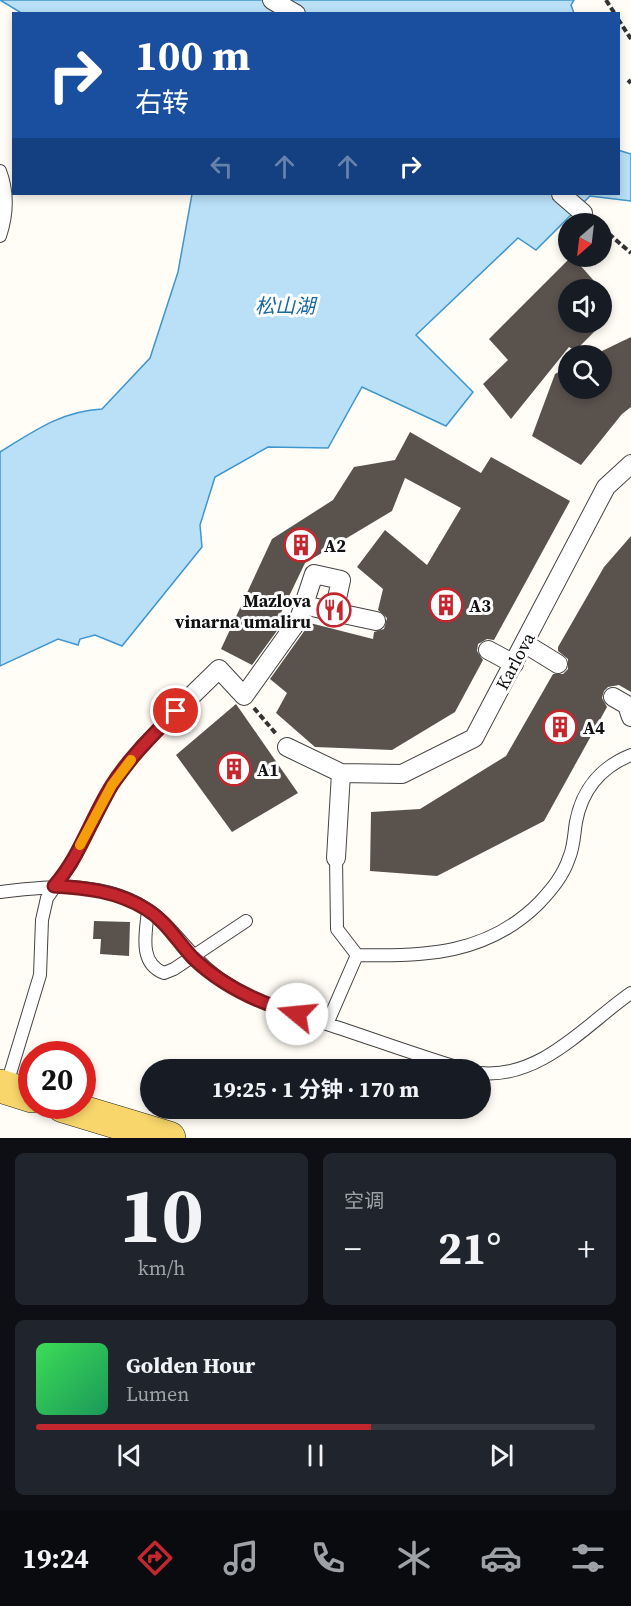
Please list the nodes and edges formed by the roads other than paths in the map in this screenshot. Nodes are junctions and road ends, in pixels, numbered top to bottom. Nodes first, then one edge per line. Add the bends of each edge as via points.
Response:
1 (272, 0) edge
2 (293, 12) edge
3 (0, 171) edge
4 (562, 195) edge
5 (583, 213) dead end
6 (0, 236) edge
7 (631, 464) edge
8 (304, 604) junction
9 (334, 612) junction
10 (376, 621) dead end
11 (524, 643) junction
12 (488, 650) dead end
13 (514, 664) junction
14 (558, 664) dead end
15 (613, 697) dead end
16 (176, 711) joint
17 (631, 717) edge
18 (287, 747) road end
19 (631, 755) edge
20 (341, 773) junction
21 (336, 858) joint
22 (54, 886) junction
23 (0, 892) edge
24 (148, 910) junction
25 (246, 921) dead end
26 (357, 955) junction
27 (192, 957) junction
28 (631, 993) edge
29 (327, 1024) junction
30 (433, 1059) edge
31 (491, 1074) edge
32 (12, 1090) edge
33 (96, 1116) edge
34 (169, 1138) edge

1 - 2 street
3 - 6 lane via 6,186
4 - 5 street
7 - 11 street, Karlova via 606,487
8 - 9 street
8 - 9 street via 314,574 341,580
8 - 16 street via 299,619 244,696 219,669
9 - 10 street
11 - 13 street, Karlova
11 - 14 street
12 - 13 street
13 - 20 street, Karlova via 474,738 402,774
15 - 17 street via 627,705
16 - 22 lane via 112,785
18 - 20 street
19 - 26 lane via 604,769 591,786 578,812 571,855 562,875 513,925 472,946 447,952 420,956
20 - 21 street
21 - 26 lane via 338,929
22 - 23 lane
22 - 24 lane via 96,889
22 - 32 lane via 44,909 40,975
24 - 27 lane
24 - 27 lane via 146,953 154,969 164,973
25 - 27 lane
26 - 29 lane
27 - 29 lane via 211,974 268,1006
28 - 31 lane via 532,1065
29 - 30 lane
33 - 34 main road

